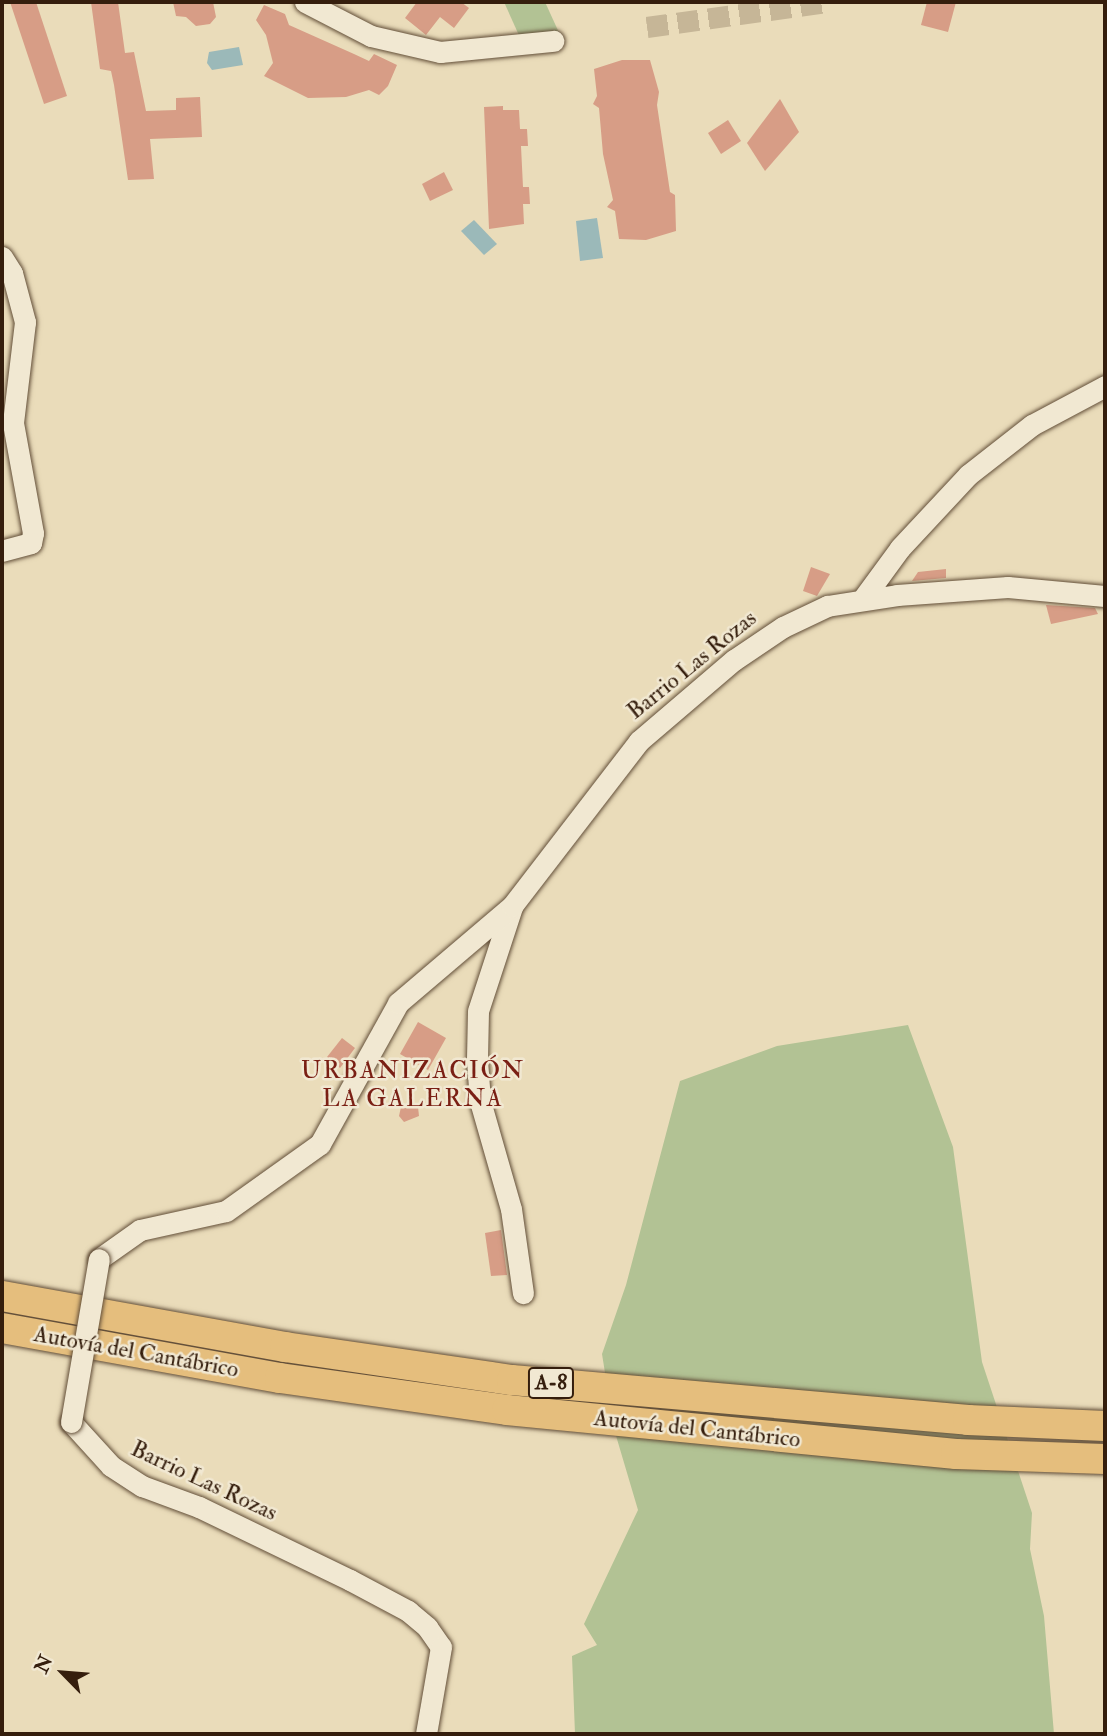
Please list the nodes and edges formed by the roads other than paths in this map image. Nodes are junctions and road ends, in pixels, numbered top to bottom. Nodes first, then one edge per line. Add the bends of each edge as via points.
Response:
1 (305, 2) edge
2 (553, 41) dead end
3 (2, 257) edge
4 (1099, 389) edge
5 (2, 551) edge
6 (1105, 596) edge
7 (862, 600) junction
8 (512, 906) junction
9 (523, 1293) dead end
10 (2, 1296) edge
11 (2, 1328) edge
12 (1105, 1426) edge
13 (1105, 1460) edge
14 (426, 1734) edge

1 - 2 street via 370,36 440,52
3 - 5 street via 12,273 25,322 13,423 33,533 31,543
4 - 7 street via 1032,425 968,475 900,548
6 - 7 street, Barrio Las Rozas via 1008,587
7 - 8 street, Barrio Las Rozas via 827,606 783,627 685,700 639,741 610,775
8 - 9 street, Barrio Las Rozas via 478,1011 477,1060 480,1101 511,1209
8 - 14 street, Barrio Las Rozas, bridge via 398,1003 320,1144 226,1211 139,1230 99,1259 71,1422 111,1466 142,1486 199,1507 325,1568 408,1611 427,1627 441,1647
10 - 12 highway, Autovía del Cantábrico / A-8 via 285,1347 512,1380 968,1420
11 - 13 highway, Autovía del Cantábrico / A-8 via 280,1378 507,1410 956,1454

